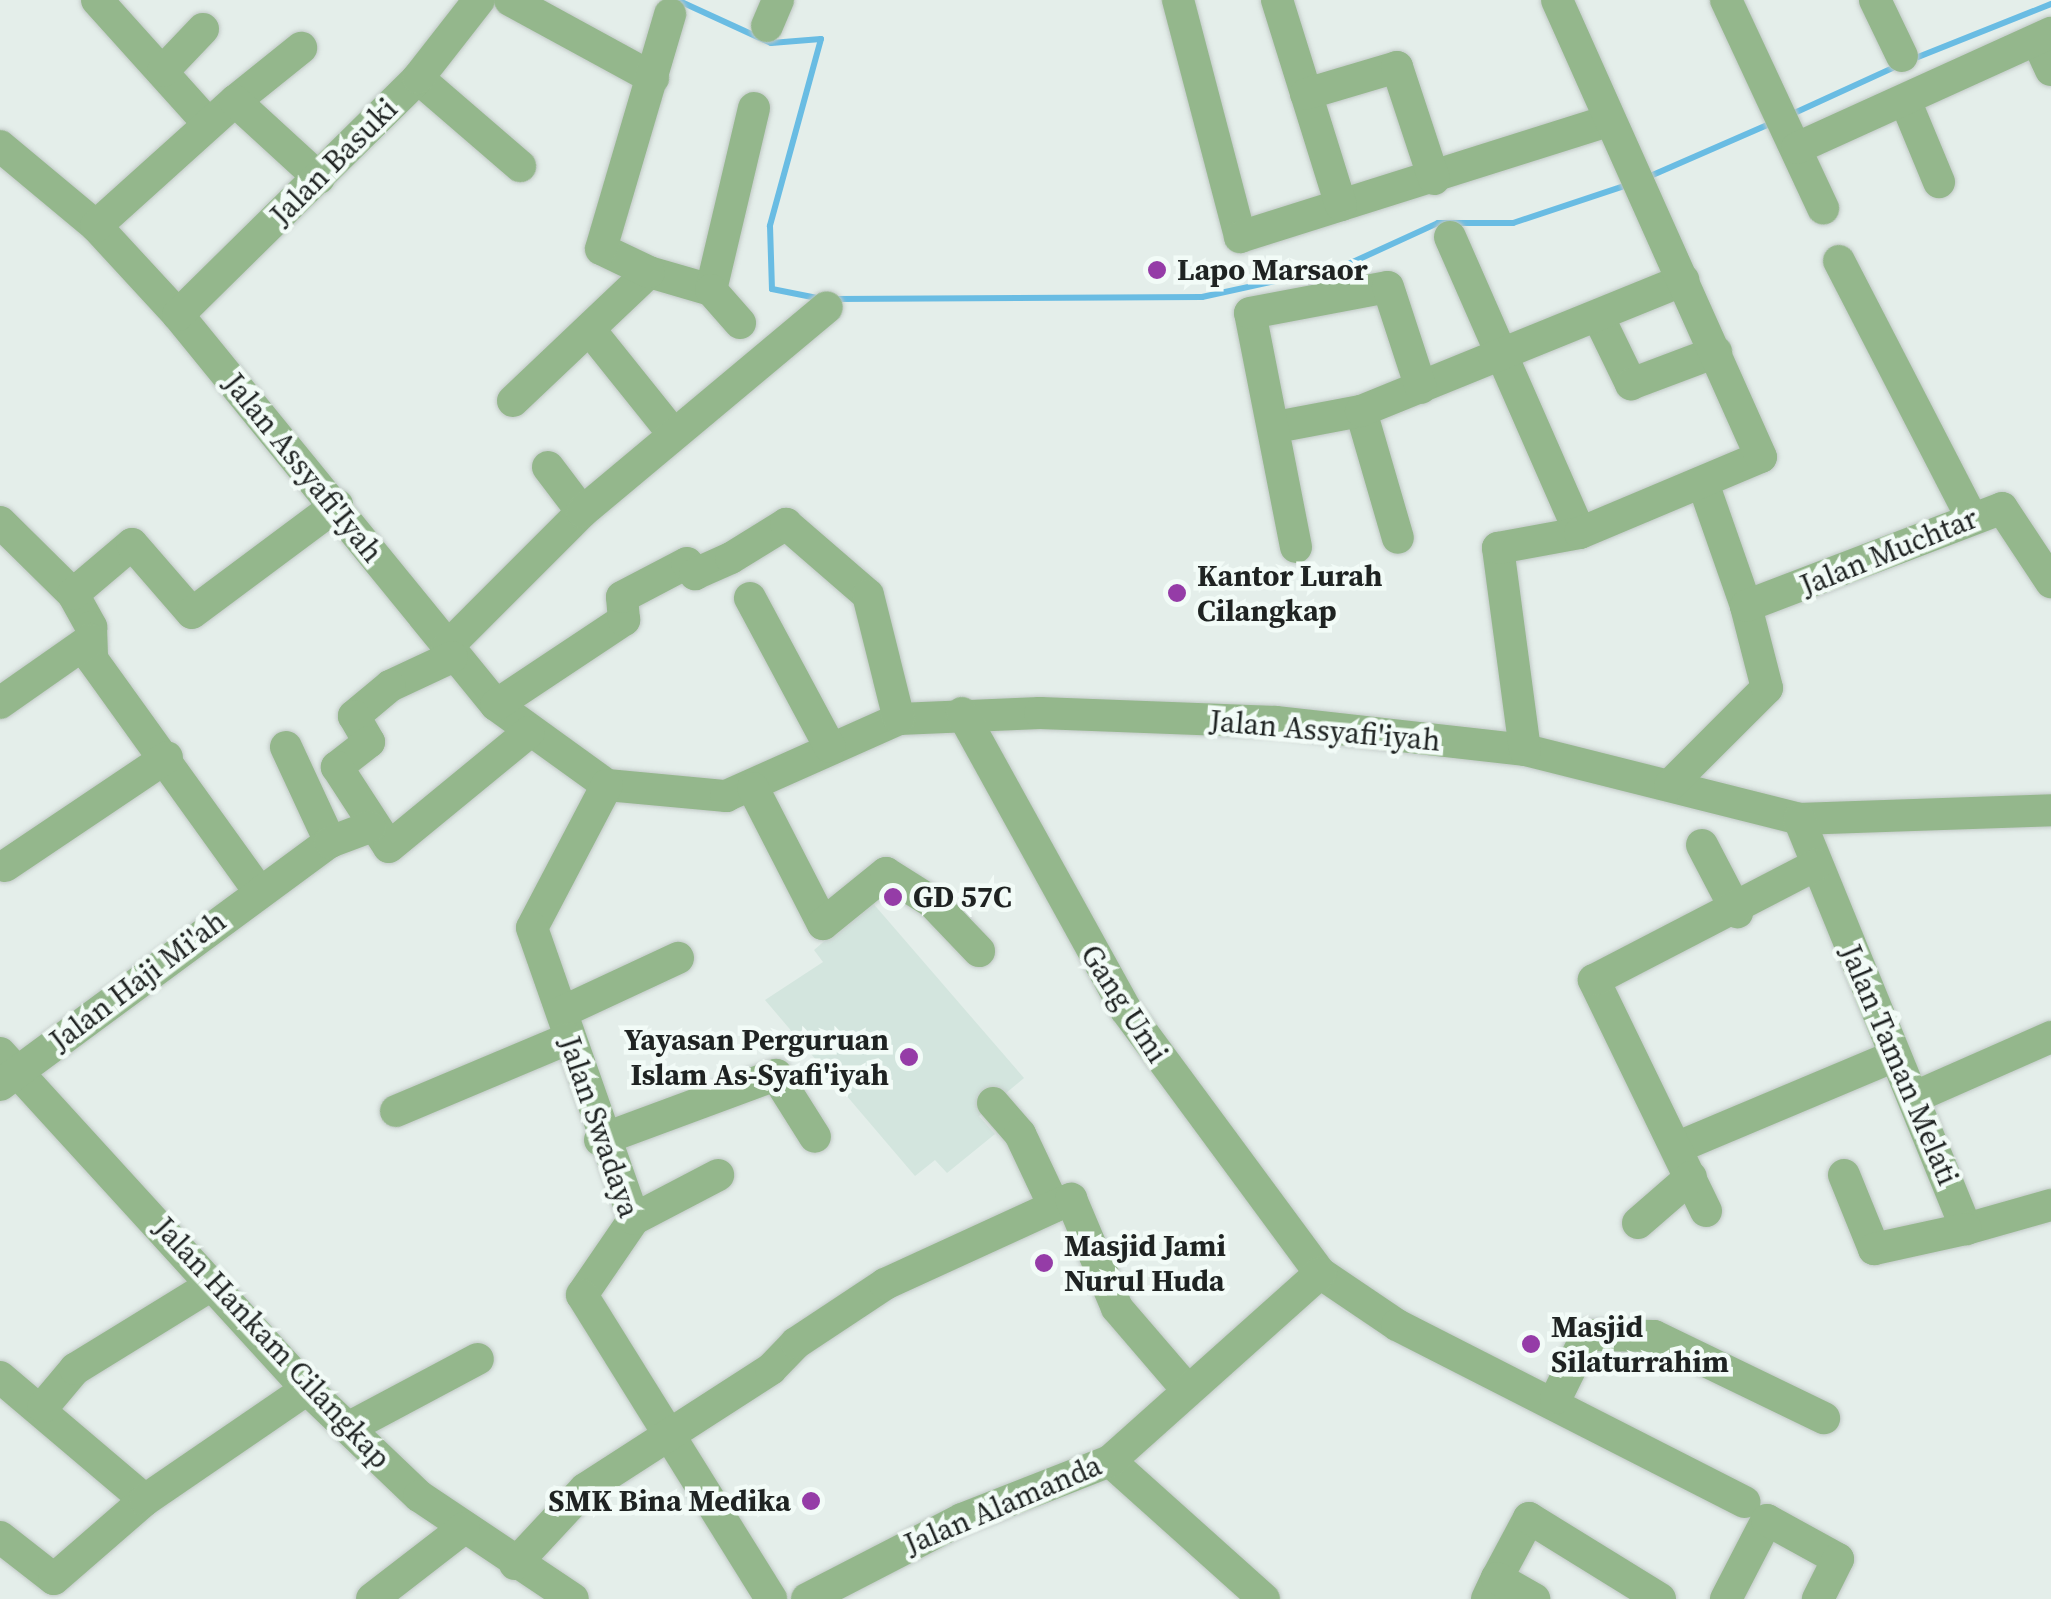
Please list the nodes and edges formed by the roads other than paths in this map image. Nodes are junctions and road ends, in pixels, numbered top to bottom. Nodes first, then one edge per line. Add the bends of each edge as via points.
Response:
1 (98, 0) edge
2 (480, 0) edge
3 (510, 0) edge
4 (1178, 0) edge
5 (1277, 0) edge
6 (1557, 0) edge
7 (1726, 0) edge
8 (1875, 0) edge
9 (670, 14) dead end
10 (203, 29) dead end
11 (2044, 36) edge
12 (300, 48) dead end
13 (1902, 56) dead end
14 (2051, 70) edge
15 (163, 71) junction
16 (418, 78) junction
17 (653, 78) junction
18 (1306, 94) junction
19 (1905, 100) junction
20 (236, 101) junction
21 (754, 108) dead end
22 (206, 121) junction
23 (1609, 121) junction
24 (1787, 124) junction
25 (0, 146) edge
26 (520, 166) dead end
27 (320, 178) junction
28 (1434, 178) junction
29 (1939, 182) dead end
30 (1341, 204) junction
31 (1823, 208) dead end
32 (96, 226) junction
33 (1450, 237) dead end
34 (1840, 261) dead end
35 (650, 272) junction
36 (1683, 280) junction
37 (711, 290) junction
38 (827, 307) dead end
39 (178, 315) junction
40 (1598, 316) junction
41 (740, 323) dead end
42 (590, 330) junction
43 (1716, 352) junction
44 (1500, 357) junction
45 (1420, 388) junction
46 (513, 401) dead end
47 (1361, 411) junction
48 (1276, 427) junction
49 (674, 436) junction
50 (548, 467) dead end
51 (1703, 482) junction
52 (337, 505) junction
53 (582, 512) junction
54 (1972, 519) junction
55 (0, 522) edge
56 (1580, 533) junction
57 (1398, 538) dead end
58 (1296, 547) dead end
59 (2051, 582) edge
60 (73, 594) junction
61 (750, 598) dead end
62 (1746, 606) junction
63 (90, 640) junction
64 (449, 653) junction
65 (0, 703) edge
66 (496, 706) junction
67 (962, 713) junction
68 (899, 719) junction
69 (529, 732) junction
70 (286, 748) dead end
71 (830, 748) junction
72 (1525, 750) junction
73 (167, 757) junction
74 (607, 785) junction
75 (1670, 785) junction
76 (753, 788) junction
77 (2051, 810) edge
78 (1799, 819) junction
79 (370, 827) junction
80 (330, 842) junction
81 (1702, 845) dead end
82 (6, 866) dead end
83 (1816, 866) junction
84 (260, 892) junction
85 (1737, 912) junction
86 (979, 951) dead end
87 (678, 958) dead end
88 (565, 1026) junction
89 (2051, 1037) edge
90 (1895, 1056) junction
91 (6, 1070) edge
92 (1915, 1098) junction
93 (993, 1104) dead end
94 (396, 1111) dead end
95 (815, 1137) dead end
96 (600, 1140) junction
97 (1685, 1162) junction
98 (1844, 1174) dead end
99 (718, 1175) dead end
100 (2051, 1205) edge
101 (1054, 1206) junction
102 (1706, 1211) dead end
103 (634, 1220) junction
104 (1638, 1222) dead end
105 (1966, 1228) junction
106 (1320, 1274) junction
107 (213, 1284) junction
108 (478, 1358) dead end
109 (0, 1378) edge
110 (1185, 1387) junction
111 (307, 1390) junction
112 (1556, 1398) junction
113 (44, 1407) junction
114 (1824, 1418) dead end
115 (348, 1428) junction
116 (664, 1430) junction
117 (1110, 1461) junction
118 (145, 1500) junction
119 (1744, 1502) dead end
120 (464, 1528) junction
121 (0, 1537) edge
122 (515, 1564) junction
123 (1492, 1588) edge
124 (64, 1589) edge
125 (372, 1599) edge
126 (573, 1599) edge
127 (771, 1599) edge
128 (807, 1599) edge
129 (1264, 1599) edge
130 (1534, 1599) edge
131 (1660, 1599) edge
132 (1726, 1599) edge
133 (1818, 1599) edge

1 - 15 street
2 - 16 street, Jalan Basuki
3 - 17 street
4 - 30 street via 1230,228 1240,238
5 - 18 street
6 - 23 street
7 - 24 street
8 - 13 street
9 - 17 street
10 - 15 street
11 - 14 street
11 - 19 street
12 - 20 street
15 - 22 street
16 - 26 street
16 - 27 street, Jalan Basuki
17 - 35 street via 601,249
18 - 28 street via 1398,67
18 - 30 street
19 - 24 street
19 - 29 street
20 - 22 street
20 - 27 street
21 - 37 street
22 - 32 street
23 - 28 street
23 - 36 street
24 - 31 street
25 - 32 street, Jalan Assyafi'Iyah
27 - 39 street, Jalan Basuki
28 - 30 street
32 - 39 street, Jalan Assyafi'Iyah
33 - 44 street
34 - 54 street
35 - 37 street
35 - 42 street
36 - 40 street
36 - 43 street
37 - 41 street
38 - 49 street
39 - 52 street, Jalan Assyafi'Iyah
40 - 43 street via 1631,384
40 - 44 street
42 - 46 street
42 - 49 street
43 - 51 street via 1761,457
44 - 45 street
44 - 56 street
45 - 47 street
45 - 48 street via 1394,294 1383,286 1246,318
47 - 48 street
47 - 57 street
48 - 58 street
49 - 53 street
50 - 53 street
51 - 56 street
51 - 62 street
52 - 60 street via 192,613 136,544
52 - 64 street, Jalan Assyafi'Iyah
53 - 64 street
54 - 59 street, Jalan Muchtar via 2009,510
54 - 62 street, Jalan Muchtar
55 - 60 street
56 - 72 street via 1498,548
60 - 63 street
61 - 71 street
62 - 75 street via 1767,688
63 - 65 street
63 - 73 street via 92,659
64 - 66 street, Jalan Assyafi'Iyah
64 - 79 street via 354,714 369,742 338,767
66 - 68 street via 624,620 622,596 687,563 695,574 714,566 786,524 868,595
66 - 69 street, Jalan Assyafi'Iyah
67 - 68 street, Jalan Assyafi'iyah
67 - 72 street, Jalan Assyafi'iyah via 1276,722
67 - 106 street, Gang Umi via 1106,979
68 - 71 street, Jalan Assyafi'iyah
69 - 74 street, Jalan Assyafi'Iyah
69 - 79 street via 394,846
70 - 80 street
71 - 76 street, Jalan Assyafi'iyah
72 - 75 street, Jalan Assyafi'iyah
73 - 82 street
73 - 84 street
74 - 76 street, Jalan Assyafi'iyah via 695,798
74 - 88 street, Jalan Swadaya via 535,912 536,947
75 - 78 street, Jalan Assyafi'iyah
76 - 86 street via 823,924 886,872 932,902
77 - 78 street, Jalan Assyafi'iyah
78 - 83 street, Jalan Taman Melati
79 - 80 street, Jalan Haji Mi'ah
80 - 84 street, Jalan Haji Mi'ah
81 - 85 street
83 - 85 street
83 - 90 street, Jalan Taman Melati
84 - 91 street, Jalan Haji Mi'ah
85 - 97 street via 1594,980
87 - 88 street
88 - 94 street
88 - 96 street, Jalan Swadaya
89 - 92 street
90 - 92 street, Jalan Taman Melati
90 - 97 street
91 - 107 street, Jalan Hankam Cilangkap
92 - 105 street, Jalan Taman Melati
93 - 101 street
95 - 96 street via 776,1075
96 - 103 street, Jalan Swadaya
97 - 102 street
97 - 104 street
98 - 105 street via 1879,1251
99 - 103 street
100 - 105 street
101 - 110 street via 1079,1202 1118,1308
101 - 116 street via 885,1284 771,1368
103 - 116 street, Jalan Swadaya via 582,1295
106 - 110 street, Jalan Alamanda
106 - 112 street via 1396,1324
107 - 111 street, Jalan Hankam Cilangkap
107 - 113 street via 75,1369
108 - 115 street
109 - 113 street
110 - 117 street, Jalan Alamanda
111 - 115 street, Jalan Hankam Cilangkap
111 - 118 street
112 - 114 street via 1587,1335 1654,1336
112 - 119 street
113 - 118 street
115 - 120 street, Jalan Hankam Cilangkap
116 - 122 street via 585,1489
116 - 127 street, Jalan Swadaya
117 - 128 street, Jalan Alamanda via 962,1519
117 - 129 street
118 - 124 street
120 - 122 street, Jalan Hankam Cilangkap
120 - 125 street
121 - 124 street
122 - 126 street, Jalan Hankam Cilangkap
123 - 130 street
123 - 131 street via 1529,1518
132 - 133 street via 1767,1520 1838,1559

